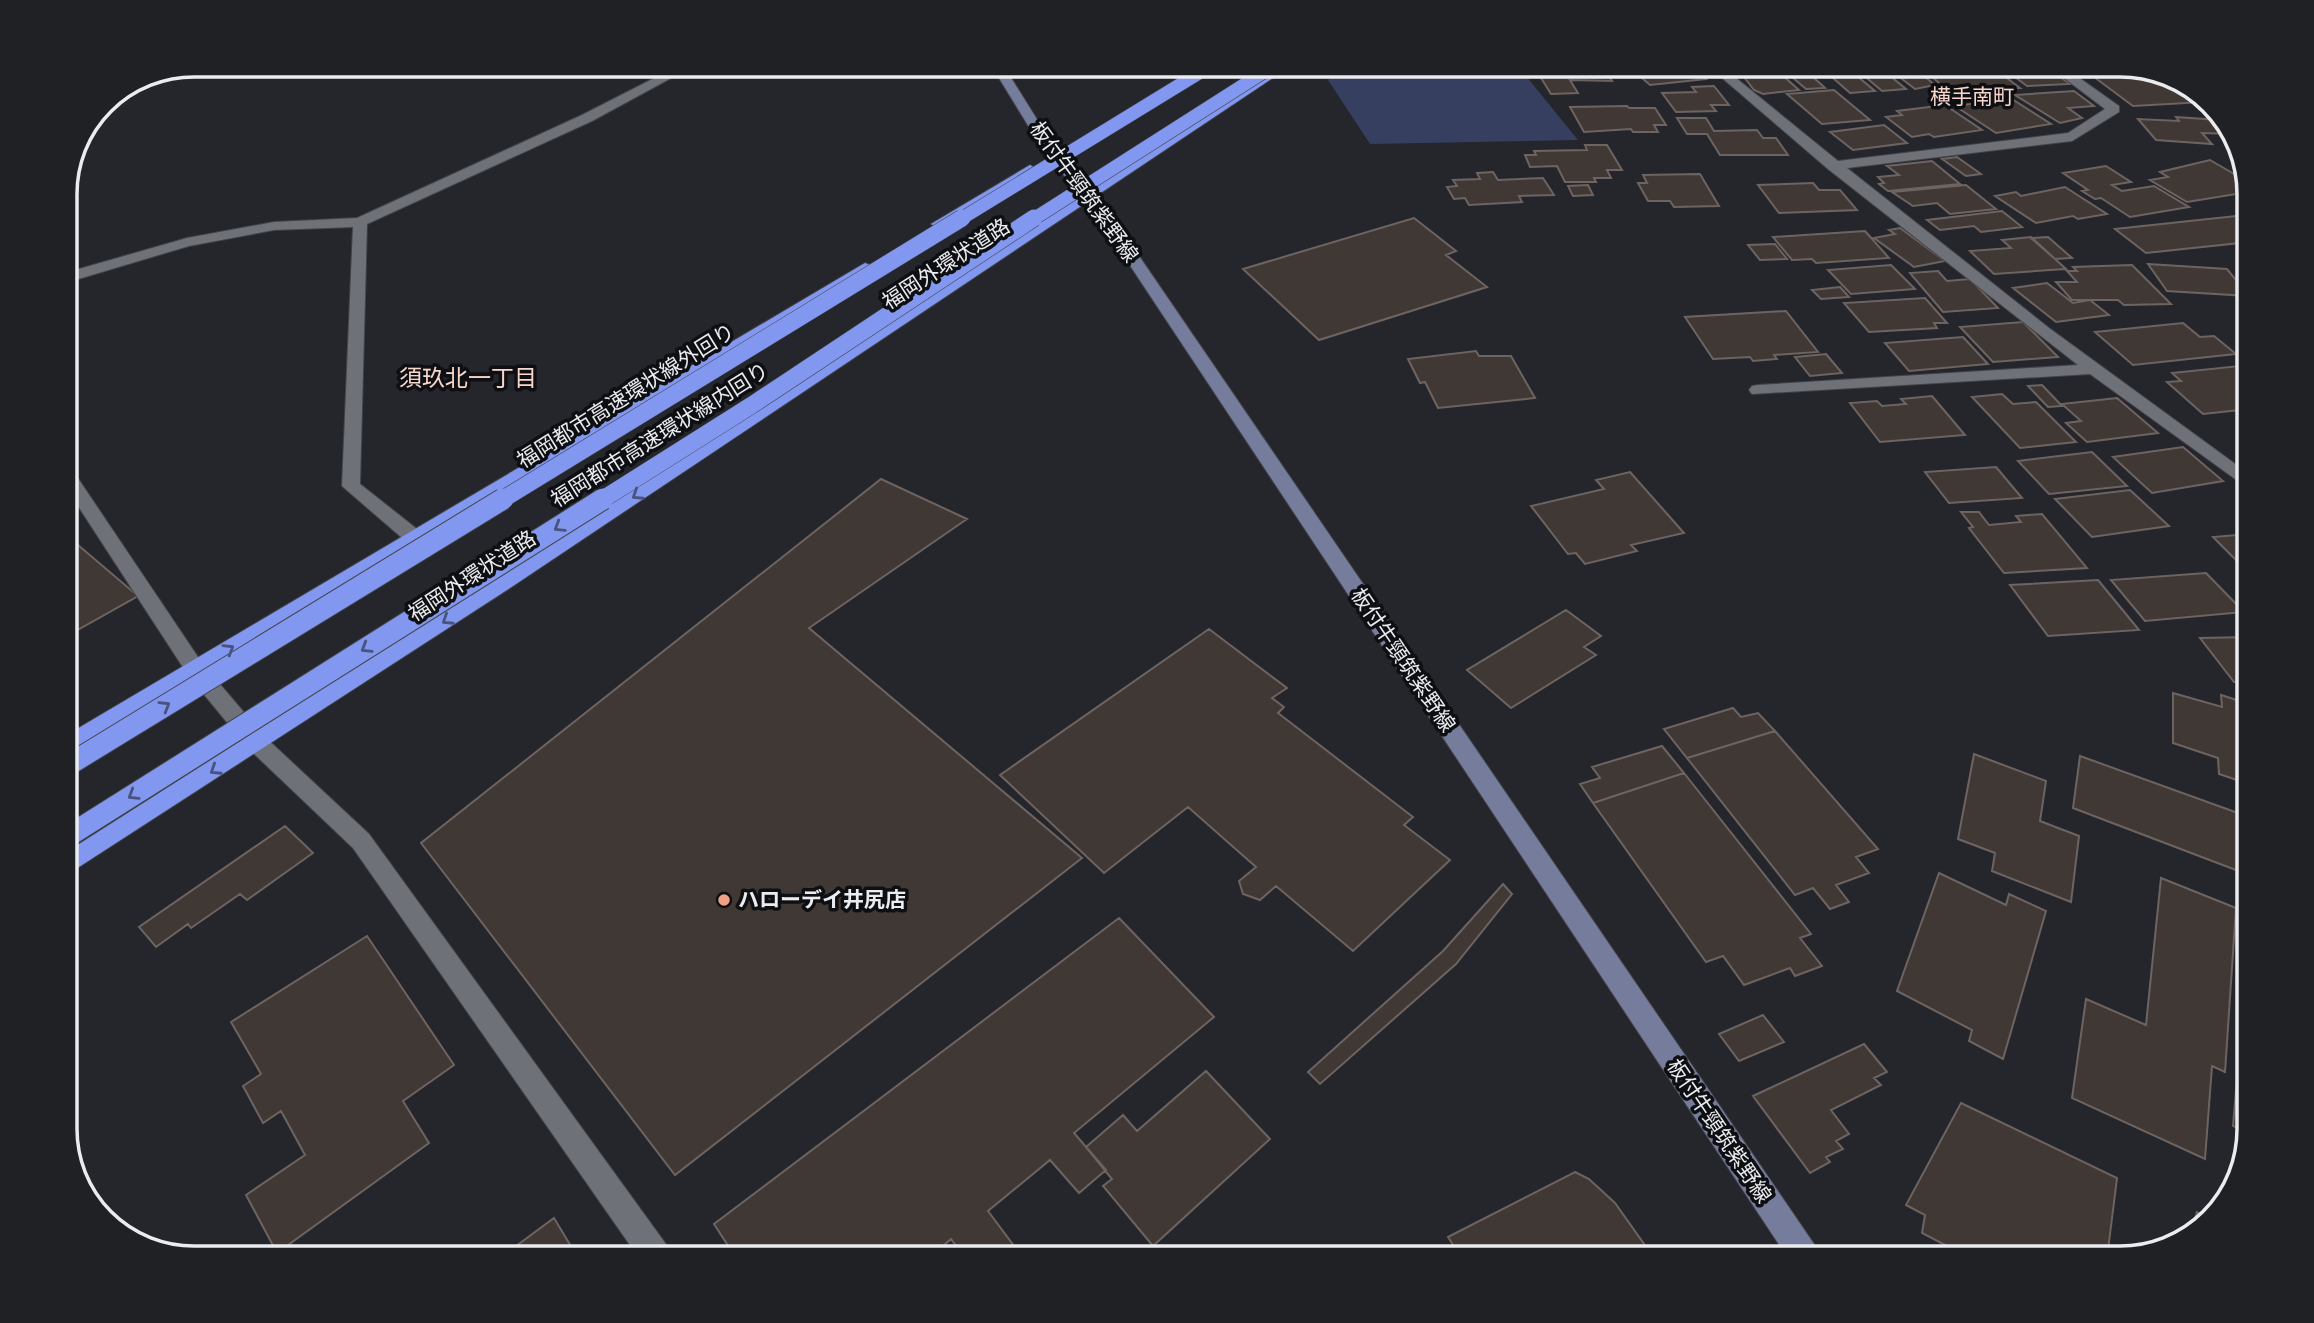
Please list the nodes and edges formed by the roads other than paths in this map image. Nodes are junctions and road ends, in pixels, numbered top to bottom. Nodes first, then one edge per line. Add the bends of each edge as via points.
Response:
1 (666, 77) edge
2 (1004, 77) edge
3 (1180, 77) edge
4 (1192, 77) edge
5 (1256, 77) edge
6 (1268, 77) edge
7 (1727, 77) edge
8 (2070, 77) edge
9 (1053, 155) junction
10 (1833, 166) junction
11 (1091, 196) junction
12 (360, 222) junction
13 (77, 274) edge
14 (2095, 369) junction
15 (1758, 390) dead end
16 (2237, 474) edge
17 (77, 490) edge
18 (415, 538) junction
19 (195, 669) junction
20 (77, 740) edge
21 (257, 743) junction
22 (77, 760) edge
23 (77, 830) edge
24 (77, 858) edge
25 (648, 1246) edge
26 (1797, 1246) edge

1 - 12 street
2 - 9 main road, 板付牛頸筑紫野線
3 - 9 highway, 福岡外環状道路
22 -> 4 highway, 福岡都市高速環状線外回り, bridge
5 -> 23 highway, 福岡都市高速環状線内回り, bridge via 752,405
6 - 11 highway, 福岡外環状道路
7 - 10 street
8 - 10 street via 2114,109 2072,137
9 - 11 main road, 板付牛頸筑紫野線
9 - 18 highway, 福岡外環状道路
10 - 14 street
11 -> 21 highway, 福岡外環状道路
11 - 26 main road, 板付牛頸筑紫野線
12 - 13 street via 274,226 187,242
12 - 18 street via 351,486
14 - 15 street
14 - 16 street
17 - 19 street
19 -> 18 highway, 福岡外環状道路
19 - 20 highway, 福岡外環状道路
19 - 21 street
21 -> 24 highway, 福岡外環状道路
21 - 25 street via 361,841

